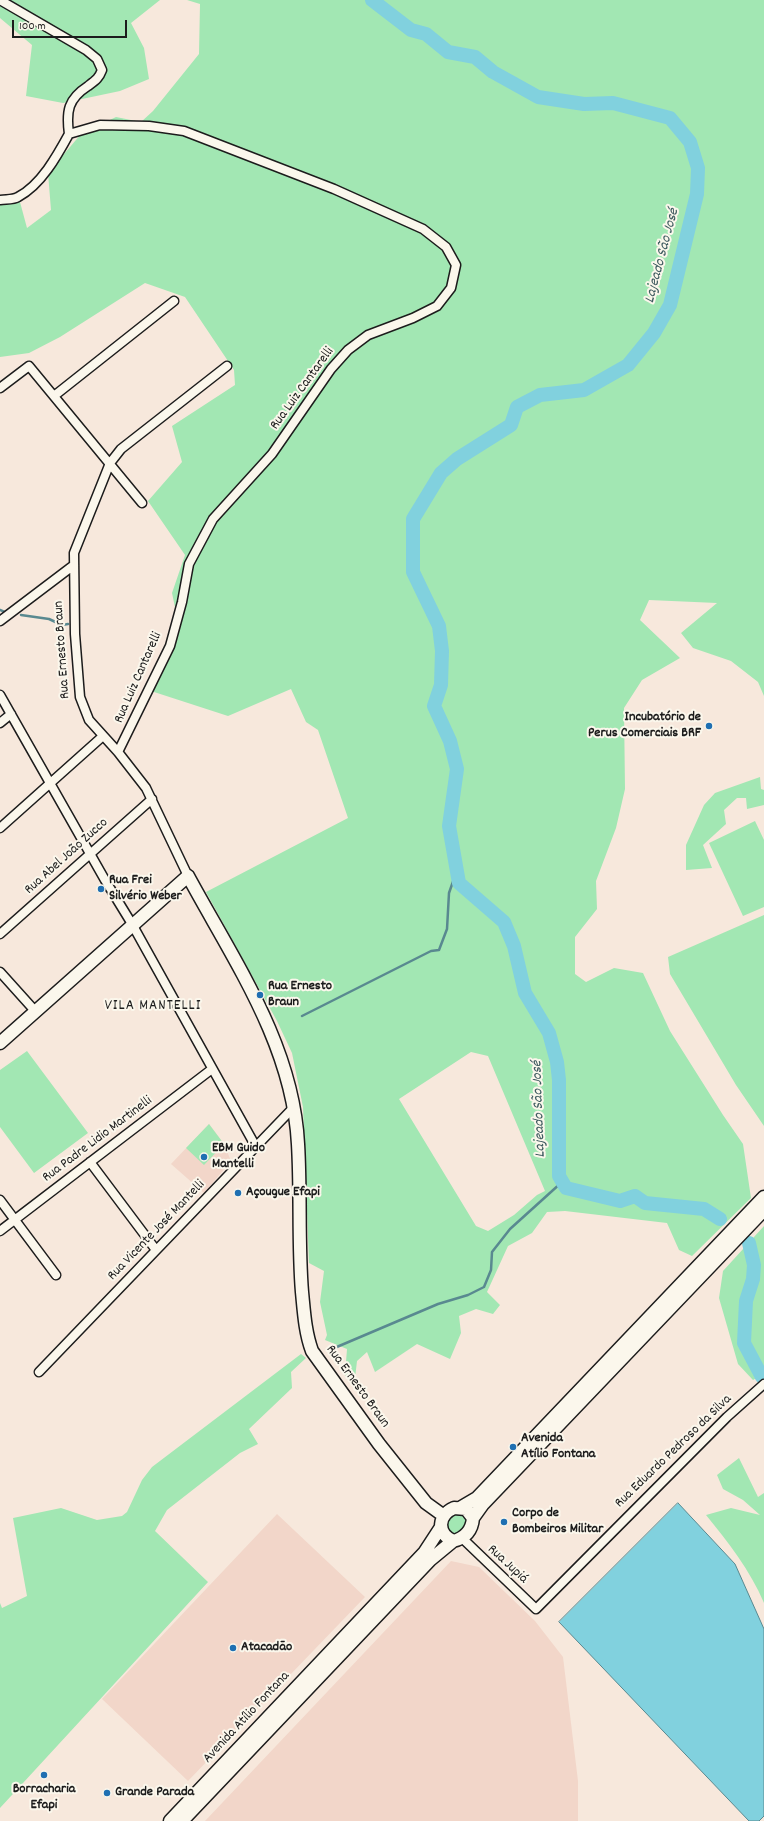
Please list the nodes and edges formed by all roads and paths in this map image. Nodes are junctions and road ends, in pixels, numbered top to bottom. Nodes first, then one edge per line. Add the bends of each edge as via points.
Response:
1 (0, 0) edge
2 (69, 134) junction
3 (0, 200) edge
4 (174, 301) dead end
5 (227, 366) dead end
6 (0, 388) edge
7 (54, 396) junction
8 (110, 464) junction
9 (142, 503) dead end
10 (74, 564) junction
11 (0, 621) edge
12 (0, 695) edge
13 (10, 714) junction
14 (0, 723) edge
15 (103, 736) junction
16 (118, 752) junction
17 (50, 783) junction
18 (152, 799) junction
19 (0, 828) edge
20 (90, 854) junction
21 (188, 876) junction
22 (132, 924) junction
23 (0, 934) edge
24 (0, 972) edge
25 (36, 1012) junction
26 (0, 1043) edge
27 (212, 1069) junction
28 (293, 1108) junction
29 (256, 1147) junction
30 (90, 1162) junction
31 (764, 1197) edge
32 (0, 1200) edge
33 (764, 1210) edge
34 (14, 1220) junction
35 (0, 1231) edge
36 (156, 1250) junction
37 (56, 1275) dead end
38 (39, 1372) dead end
39 (764, 1384) edge
40 (460, 1508) junction
41 (473, 1518) junction
42 (442, 1522) junction
43 (457, 1540) junction
44 (536, 1609) joint
45 (170, 1821) edge
46 (182, 1821) edge

1 - 2 street via 97,59 102,70 99,78 78,93 70,104 67,121
2 - 3 street via 32,187 17,198
2 - 16 street, Rua Luiz Cantarelli via 100,125 149,126 184,131 334,190 423,229 446,246 456,265 451,288 437,306 368,335 348,350 331,369 272,454 213,519 189,564 170,646
4 - 7 street
5 - 8 street, Rua Ernesto Braun via 121,449
6 - 7 street via 29,366
7 - 8 street
8 - 9 street
8 - 10 street, Rua Ernesto Braun via 74,553
10 - 11 street
10 - 15 street, Rua Ernesto Braun via 75,634 80,697 88,720
12 - 13 street
13 - 14 street
13 - 17 street
15 - 16 street, Rua Ernesto Braun
15 - 17 street, Rua Luiz Cantarelli
16 - 18 street, Rua Ernesto Braun
17 - 19 street, Rua Luiz Cantarelli
17 - 20 street
18 - 20 street, Rua Abel João Zucco
18 - 21 street, Rua Ernesto Braun
20 - 22 street
20 - 23 street, Rua Abel João Zucco
21 - 22 main road
21 - 28 main road, Rua Ernesto Braun via 258,1002 274,1038
22 - 25 main road
22 - 27 street
24 - 25 street
25 - 26 main road
27 - 29 street
27 - 30 street, Rua Padre Lidio Martinelli
28 - 29 street, Rua Vicente José Mantelli
28 - 42 main road, Rua Ernesto Braun via 298,1144 299,1258 304,1318 310,1344 316,1358 379,1444
29 - 36 street, Rua Vicente José Mantelli
30 - 34 street, Rua Padre Lidio Martinelli
30 - 36 street
31 - 40 main road via 477,1498
32 - 34 street
33 - 41 main road via 483,1504
34 - 35 street, Rua Padre Lidio Martinelli
34 - 37 street
36 - 38 street, Rua Vicente José Mantelli
39 - 44 street, Rua Eduardo Pedroso da Silva via 727,1417
40 - 41 main road via 470,1512
40 - 42 main road via 448,1511
41 - 43 main road via 470,1531
42 - 43 main road via 442,1534
42 - 45 main road, Avenida Atílio Fontana via 424,1553
43 - 44 street, Rua Jupiá
43 - 46 main road, Avenida Atílio Fontana via 430,1560

